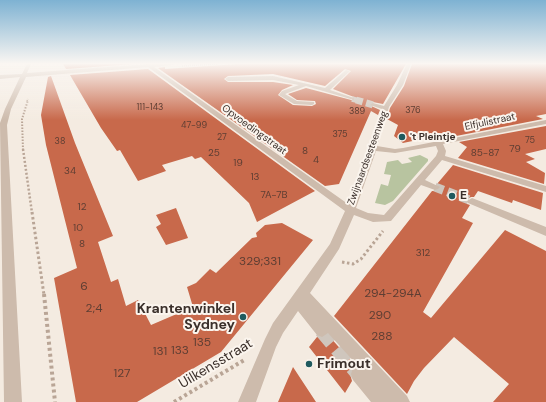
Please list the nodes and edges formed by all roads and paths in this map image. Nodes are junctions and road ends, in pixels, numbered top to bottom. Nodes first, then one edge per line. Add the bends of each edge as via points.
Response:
1 (20, 83) edge
2 (173, 83) edge
3 (295, 83) edge
4 (334, 83) edge
5 (400, 83) edge
6 (305, 85) junction
7 (325, 91) junction
8 (30, 94) dead end
9 (352, 99) tunnel mouth
10 (312, 103) dead end
11 (373, 105) tunnel mouth
12 (386, 108) junction
13 (546, 122) edge
14 (439, 144) junction
15 (374, 148) junction
16 (440, 157) junction
17 (420, 180) junction
18 (435, 187) tunnel mouth
19 (546, 190) edge
20 (472, 201) tunnel mouth
21 (350, 210) junction
22 (387, 218) junction
23 (546, 232) edge
24 (328, 257) junction
25 (300, 297) junction
26 (322, 330) tunnel mouth
27 (270, 344) junction
28 (359, 374) tunnel mouth
29 (13, 402) edge
30 (55, 402) edge
31 (174, 402) edge
32 (247, 402) edge
33 (382, 402) edge
34 (401, 402) edge

1 - 29 street via 3,125
2 - 21 street, Opvoedingstraat
3 - 6 street
4 - 7 street
5 - 12 street, Zwijnaardsesteenweg
6 - 7 street
6 - 10 street via 284,92 282,96 296,102
7 - 9 street
8 - 30 path via 22,119 22,134 47,312
11 - 12 street
12 - 15 street, Zwijnaardsesteenweg
13 - 14 street, Elfjulistraat
14 - 15 street, Elfjulistraat via 395,151
14 - 16 street via 442,151
15 - 21 street, Zwijnaardsesteenweg
16 - 17 street
16 - 19 street
17 - 18 street
17 - 22 street
20 - 23 street
21 - 22 street, Zwijnaardsesteenweg via 377,220
21 - 24 street, Zwijnaardsesteenweg
22 - 24 path via 384,229 361,259 353,264
24 - 25 street, Zwijnaardsesteenweg
25 - 26 street
25 - 27 street, Zwijnaardsesteenweg
25 - 34 street
27 - 31 path, Uilkensstraat
27 - 32 street, Zwijnaardsesteenweg
28 - 33 street

